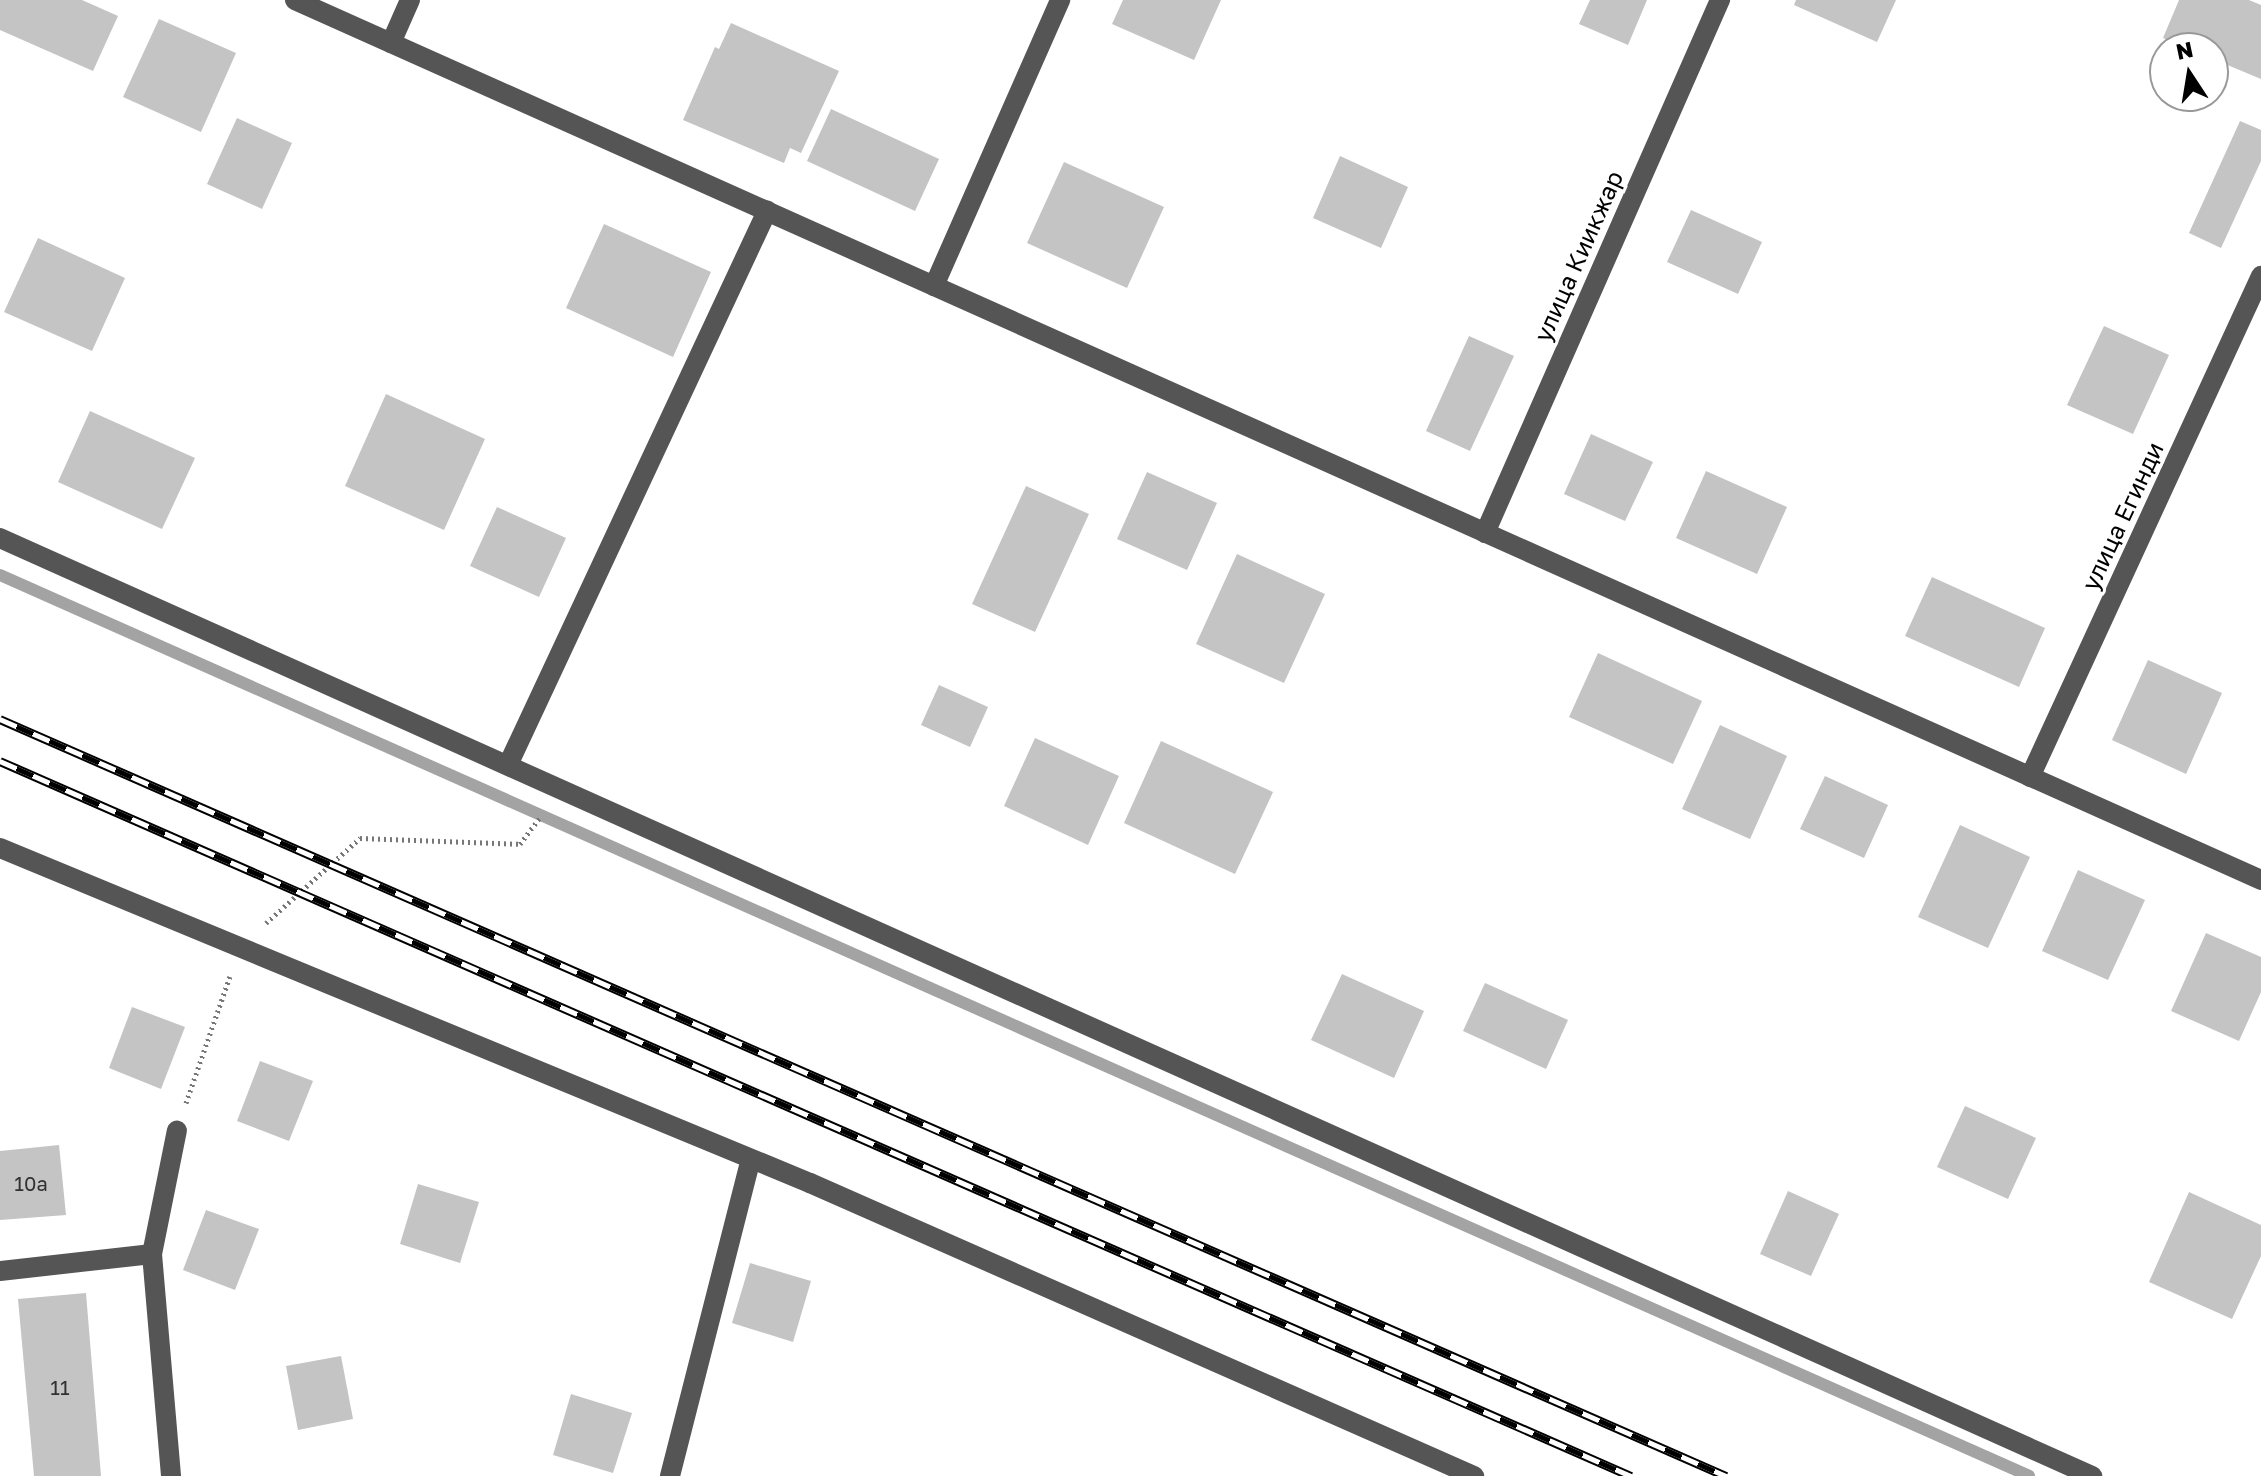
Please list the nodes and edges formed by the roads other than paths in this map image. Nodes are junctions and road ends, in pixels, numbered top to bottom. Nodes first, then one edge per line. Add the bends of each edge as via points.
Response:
1 (295, 0) edge
2 (410, 0) edge
3 (1060, 0) edge
4 (1720, 0) edge
5 (391, 43) junction
6 (767, 211) junction
7 (2261, 276) edge
8 (934, 286) junction
9 (1485, 533) junction
10 (0, 538) edge
11 (508, 765) junction
12 (2030, 777) junction
13 (0, 848) edge
14 (2261, 880) edge
15 (177, 1130) road end
16 (751, 1159) junction
17 (152, 1254) junction
18 (0, 1271) edge
19 (171, 1476) edge
20 (670, 1476) edge
21 (1474, 1476) edge
22 (2092, 1476) edge

1 - 5 street
2 - 5 street
3 - 8 street
4 - 9 street, улица Киикжар
5 - 6 street
6 - 8 street
6 - 11 street
7 - 12 street, улица Егинди
8 - 9 street
9 - 12 street
10 - 11 street
11 - 22 street
12 - 14 street
13 - 16 street
15 - 17 street
16 - 20 street
16 - 21 street
17 - 18 street
17 - 19 street

